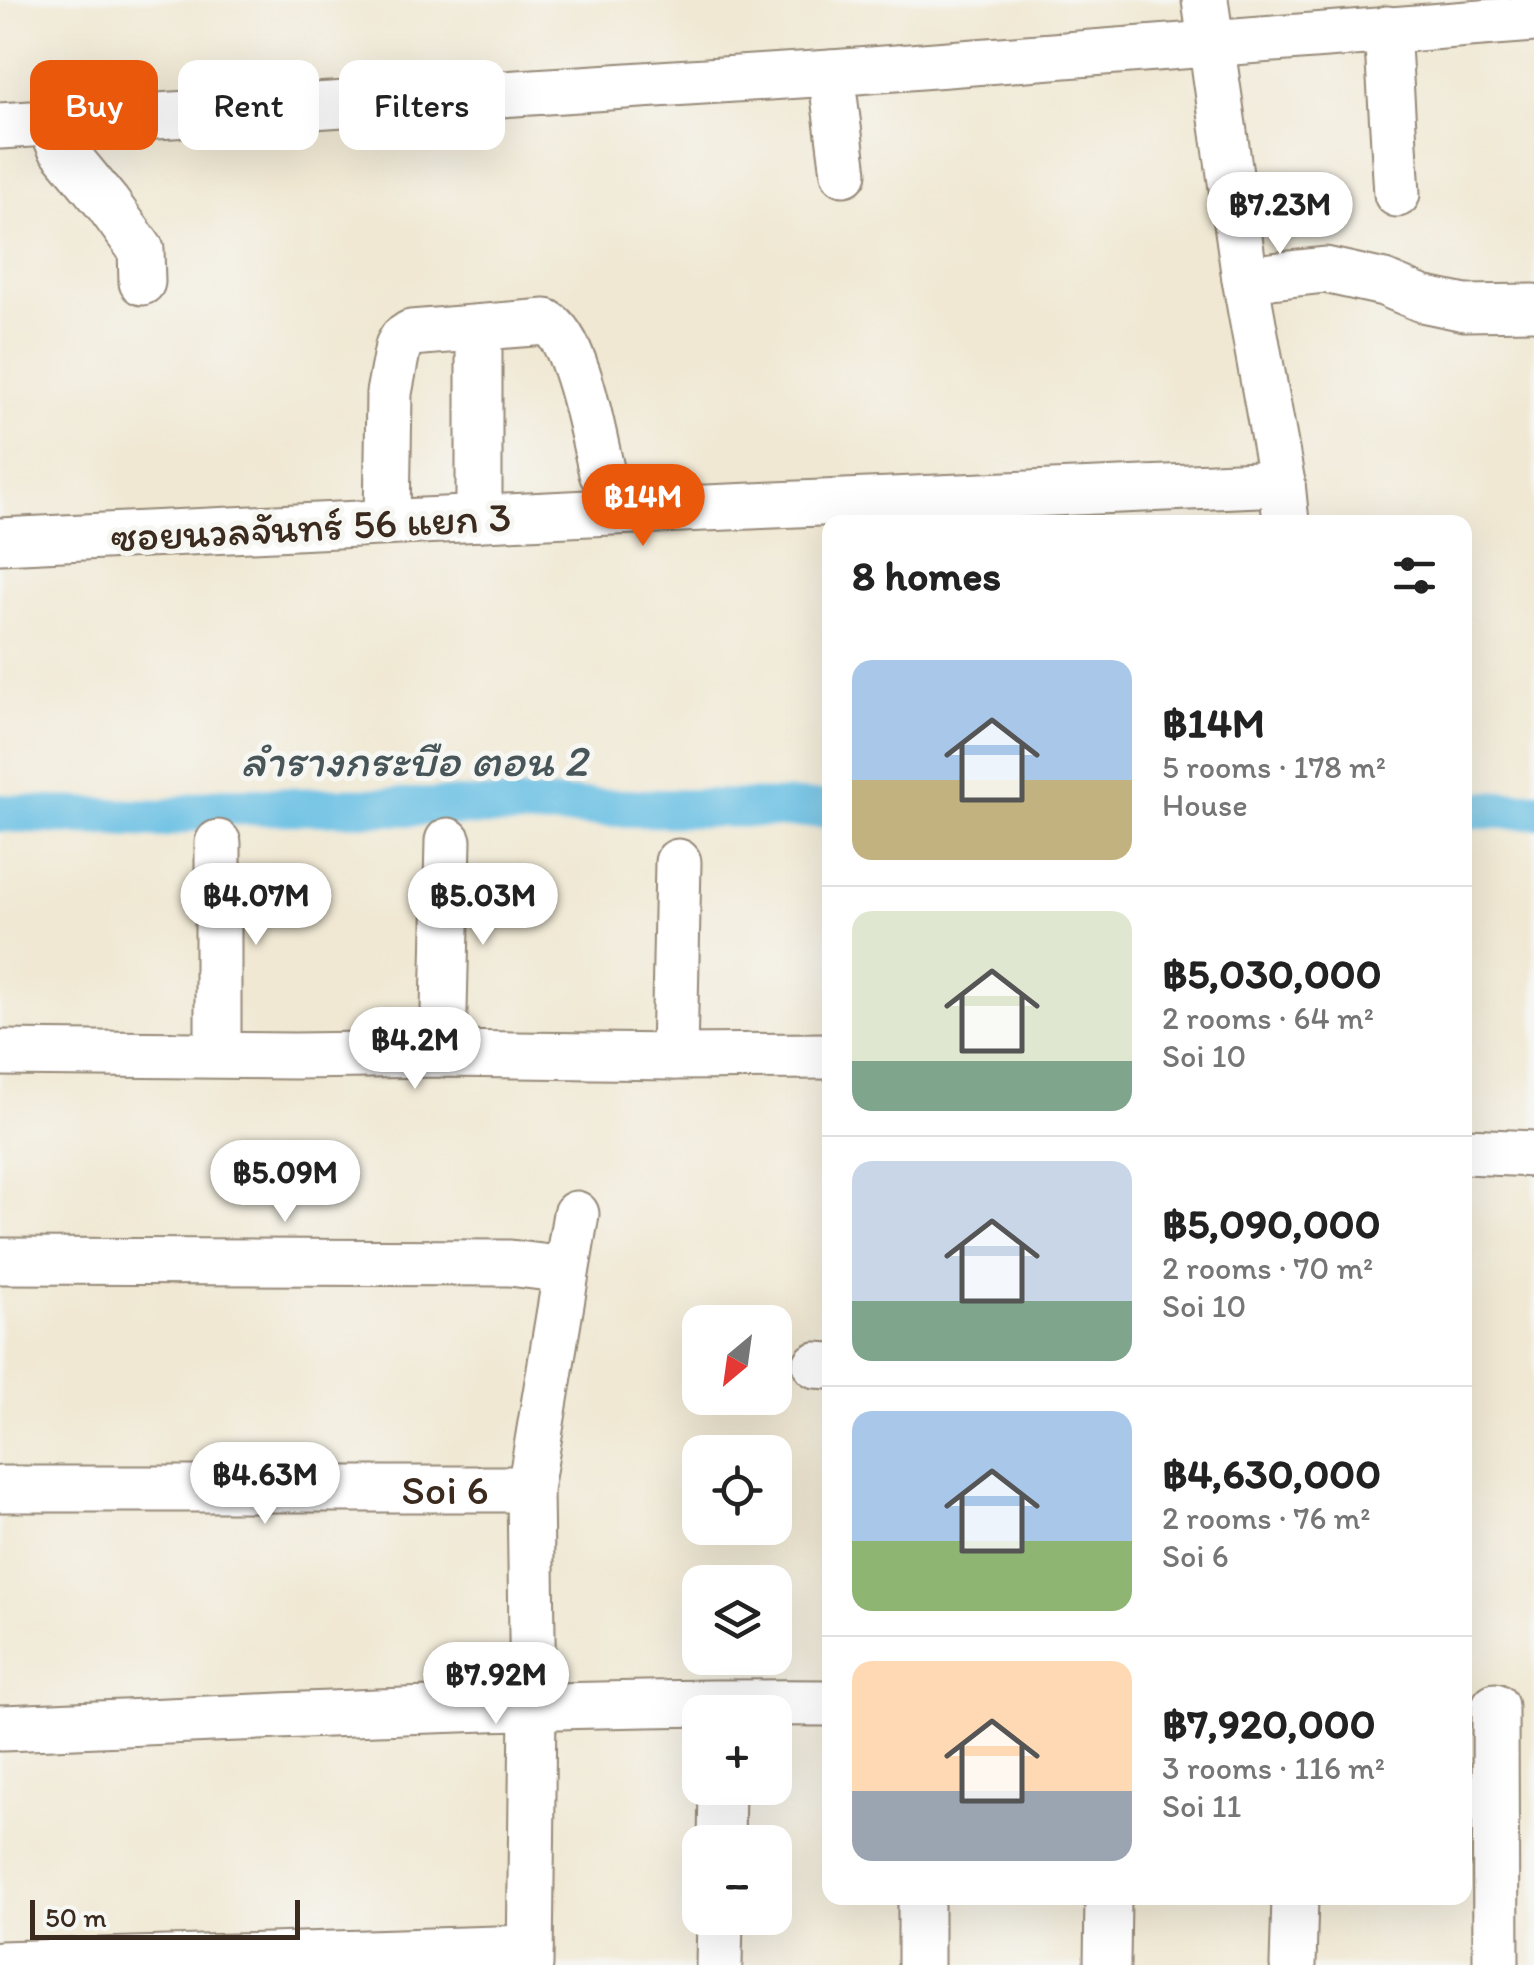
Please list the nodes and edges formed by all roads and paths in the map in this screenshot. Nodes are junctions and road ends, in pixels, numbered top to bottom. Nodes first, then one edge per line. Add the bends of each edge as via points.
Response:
1 (1534, 19) edge
2 (1209, 21) edge
3 (1387, 29) junction
4 (831, 72) junction
5 (158, 115) edge
6 (30, 124) edge
7 (0, 126) edge
8 (63, 150) edge
9 (844, 173) dead end
10 (1397, 194) dead end
11 (1245, 279) junction
12 (142, 282) dead end
13 (1534, 307) edge
14 (479, 328) junction
15 (602, 473) dead end
16 (1284, 503) edge
17 (853, 513) edge
18 (480, 518) junction
19 (387, 520) junction
20 (0, 541) edge
21 (448, 840) dead end
22 (218, 842) dead end
23 (678, 862) dead end
24 (0, 1053) edge
25 (218, 1054) junction
26 (442, 1054) junction
27 (822, 1056) edge
28 (674, 1058) junction
29 (1472, 1151) edge
30 (1534, 1154) edge
31 (576, 1214) dead end
32 (0, 1262) edge
33 (565, 1270) junction
34 (0, 1489) edge
35 (530, 1490) junction
36 (822, 1703) edge
37 (792, 1704) edge
38 (1498, 1706) edge
39 (682, 1707) edge
40 (534, 1708) junction
41 (0, 1728) edge
42 (921, 1905) edge
43 (1108, 1905) edge
44 (1295, 1905) edge
45 (720, 1935) edge
46 (530, 1956) edge
47 (0, 1964) edge
48 (719, 1965) edge
49 (922, 1965) edge
50 (1107, 1965) edge
51 (1293, 1965) edge
52 (1496, 1965) edge

1 - 3 street
2 - 3 street
2 - 4 street
2 - 11 street
3 - 10 street
4 - 5 street
4 - 9 street
6 - 7 street
8 - 12 street via 142,250
11 - 13 street via 1325,270 1465,308
11 - 16 street
14 - 15 street via 546,322 558,330 574,362
14 - 18 street
14 - 19 street via 411,333 398,346 389,393
16 - 17 street, ซอยนวลจันทร์ 56 แยก 3
17 - 18 street, ซอยนวลจันทร์ 56 แยก 3
18 - 19 street, ซอยนวลจันทร์ 56 แยก 3
19 - 20 street, ซอยนวลจันทร์ 56 แยก 3
21 - 26 street
22 - 25 street
23 - 28 street
24 - 25 street
25 - 26 street
26 - 28 street
27 - 28 street
29 - 30 street
31 - 33 street
32 - 33 street via 510,1263
33 - 35 street
34 - 35 street, Soi 6
35 - 40 street
36 - 37 street
38 - 52 street
39 - 40 street
40 - 41 street
40 - 46 street
42 - 49 street
43 - 50 street
44 - 51 street
45 - 48 street
46 - 47 street

